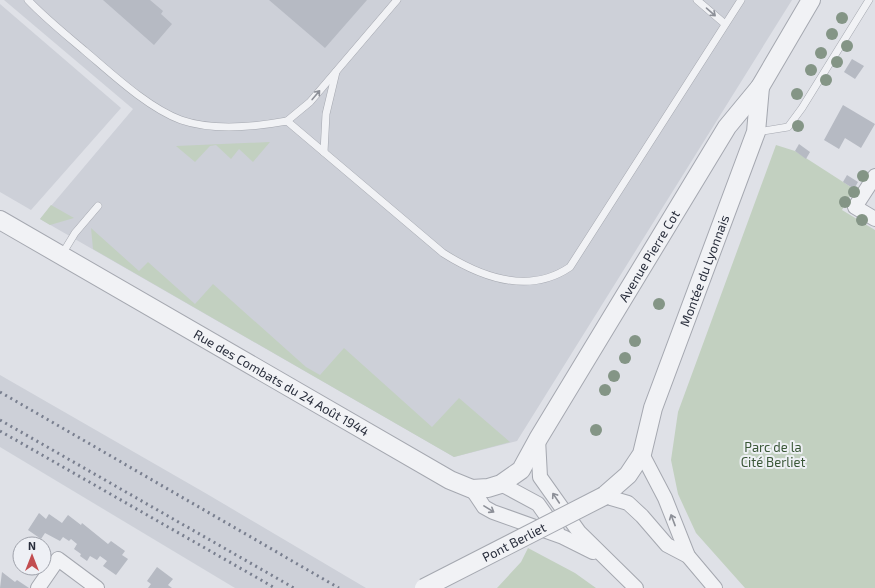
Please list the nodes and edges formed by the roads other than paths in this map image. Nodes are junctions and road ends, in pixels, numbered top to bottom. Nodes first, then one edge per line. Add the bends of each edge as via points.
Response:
1 (28, 0) edge
2 (397, 0) edge
3 (697, 0) edge
4 (741, 0) edge
5 (811, 0) edge
6 (869, 0) edge
7 (725, 24) junction
8 (336, 70) junction
9 (760, 87) junction
10 (287, 121) junction
11 (756, 132) junction
12 (324, 152) junction
13 (875, 176) edge
14 (98, 206) dead end
15 (875, 219) edge
16 (0, 220) edge
17 (61, 256) junction
18 (538, 439) junction
19 (642, 454) junction
20 (501, 484) junction
21 (472, 489) junction
22 (604, 496) junction
23 (563, 537) junction
24 (688, 556) junction
25 (608, 560) junction
26 (38, 588) edge
27 (98, 588) edge
28 (424, 588) edge
29 (636, 588) edge
30 (716, 588) edge

1 - 10 lane via 121,82 181,120 228,126
2 - 8 lane
3 -> 7 lane
4 - 7 lane
5 - 9 street, Avenue Pierre Cot
6 - 11 lane via 788,127
7 - 12 lane via 570,268 557,276 514,281 489,276 463,266 443,253
10 -> 8 lane via 310,102
8 - 12 lane via 326,114
9 - 11 street, Montée du Lyonnais
9 - 18 street, Avenue Pierre Cot via 727,127
10 - 12 lane
11 - 19 street, Montée du Lyonnais via 653,408
13 - 15 street via 855,207
14 - 17 lane via 75,232
16 - 17 street, Rue des Combats du 24 Août 1944
17 - 21 street, Rue des Combats du 24 Août 1944 via 450,480
18 - 20 street, Avenue Pierre Cot via 522,470
25 -> 18 street via 579,532 540,477
19 - 22 street, Montée du Lyonnais via 628,475
24 -> 19 street via 665,498
20 - 21 street, Avenue Pierre Cot
20 - 23 street via 538,504 552,526
21 -> 23 street via 484,507 493,512
22 - 24 street via 628,503 667,545
22 - 28 street, Pont Berliet, bridge
23 - 25 street
24 - 30 street
25 - 29 street
26 - 27 street via 58,559

